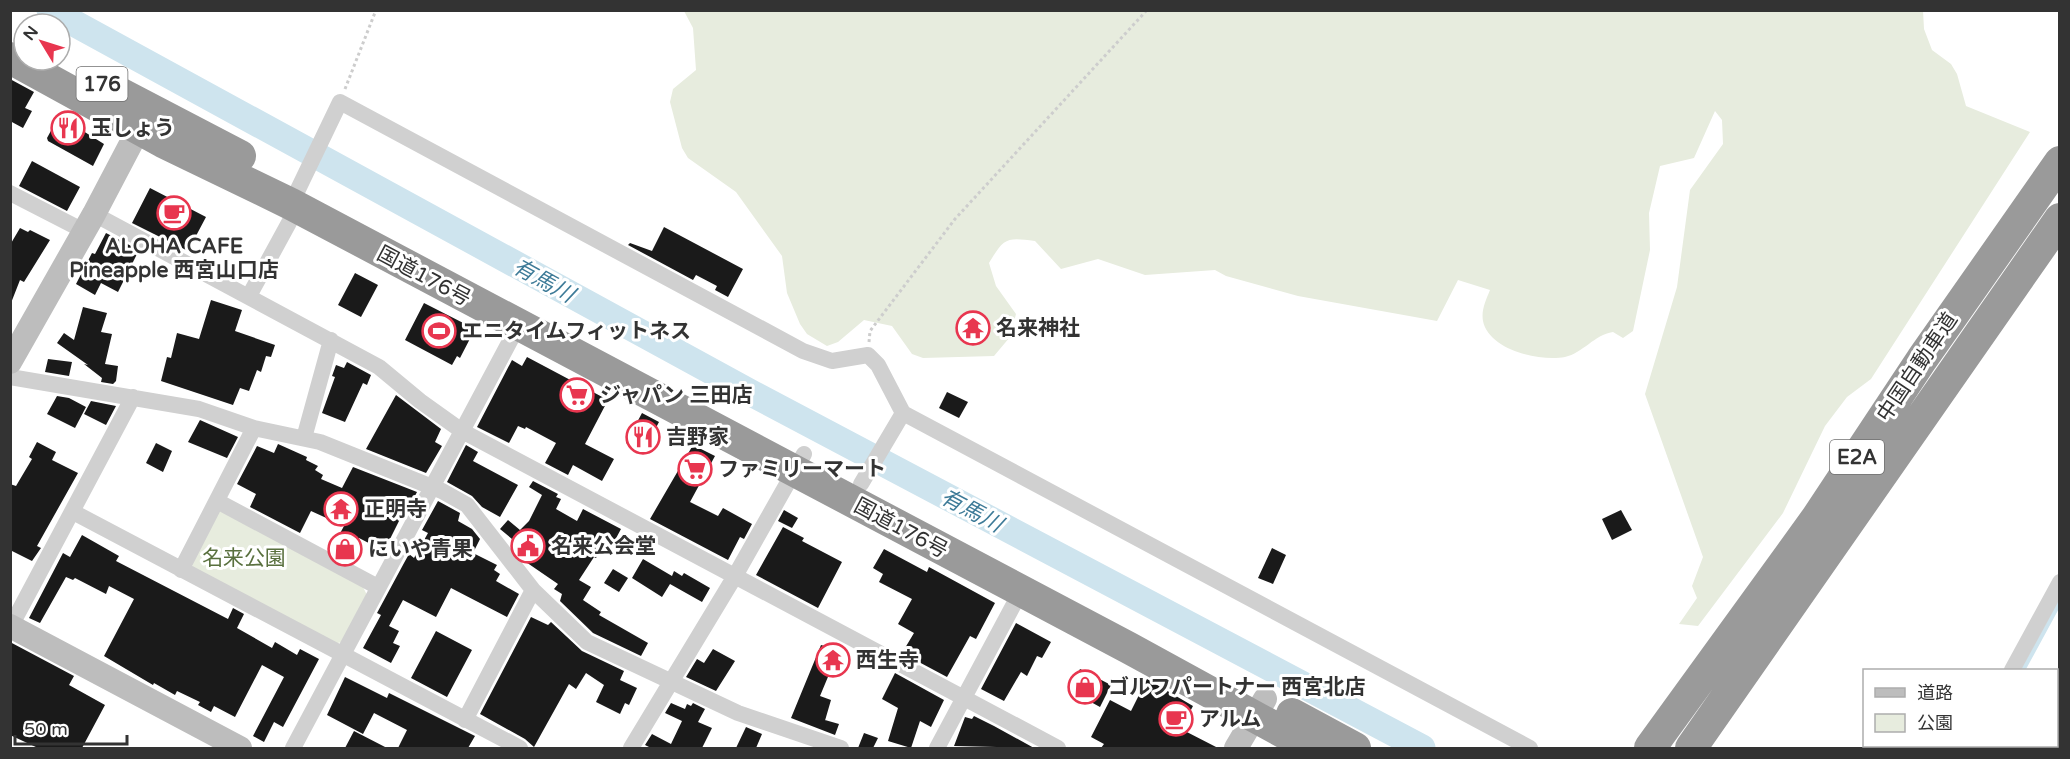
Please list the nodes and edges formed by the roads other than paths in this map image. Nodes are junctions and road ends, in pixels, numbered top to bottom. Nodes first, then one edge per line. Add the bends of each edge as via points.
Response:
1 (10, 58) edge
2 (72, 71) edge
3 (144, 118) junction
4 (2060, 162) edge
5 (10, 193) edge
6 (297, 194) junction
7 (2060, 219) edge
8 (89, 222) junction
9 (249, 296) junction
10 (518, 326) junction
11 (331, 340) junction
12 (10, 362) edge
13 (10, 377) edge
14 (134, 397) junction
15 (903, 413) junction
16 (254, 428) junction
17 (462, 431) junction
18 (304, 438) junction
19 (799, 463) junction
20 (864, 478) junction
21 (430, 487) junction
22 (217, 501) junction
23 (73, 512) junction
24 (181, 570) junction
25 (735, 576) junction
26 (2060, 582) edge
27 (378, 587) junction
28 (533, 591) junction
29 (1021, 591) junction
30 (11, 627) edge
31 (342, 656) junction
32 (2013, 669) edge
33 (670, 683) junction
34 (965, 698) junction
35 (1259, 708) junction
36 (465, 720) junction
37 (240, 748) edge
38 (293, 748) edge
39 (520, 748) edge
40 (631, 748) edge
41 (841, 748) edge
42 (938, 748) edge
43 (1058, 748) edge
44 (1236, 748) edge
45 (1312, 748) edge
46 (1355, 748) edge
47 (1530, 748) edge
48 (1650, 748) edge
49 (1691, 748) edge

1 - 3 highway, 国道176号 / 176
2 - 3 highway, 国道176号 / 176
3 - 6 highway, 国道176号 / 176
3 - 8 street
4 - 48 highway, 中国自動車道 / E2A via 1816,519
5 - 8 street
6 - 9 street
6 - 10 highway, 国道176号 / 176
6 - 15 street via 337,108 803,351 832,361 868,355 878,365
6 - 19 highway, 国道176号 / 176
7 - 49 highway, 中国自動車道 / E2A
8 - 9 street
8 - 12 street
9 - 11 street
10 - 17 street
10 - 19 highway, 国道176号 / 176
11 - 17 street via 380,367
11 - 18 street
13 - 14 street
14 - 16 street via 198,409
14 - 23 street
15 - 20 street
15 - 47 street
16 - 18 street
16 - 22 street
17 - 21 street
17 - 25 street
18 - 21 street
19 - 20 highway, 国道176号 / 176
19 - 25 street
19 - 29 highway, 国道176号 / 176
20 - 35 highway, 国道176号 / 176
21 - 27 street
21 - 28 street via 467,505
22 - 24 street
22 - 27 street
23 - 24 street
23 - 30 street
24 - 31 street
25 - 33 street
25 - 34 street
26 - 32 street
27 - 31 street
28 - 33 street via 587,642
28 - 36 street
29 - 34 street
29 - 35 highway, 国道176号 / 176
30 - 37 street
31 - 36 street
31 - 38 street
33 - 40 street
33 - 41 street via 738,713
34 - 42 street
34 - 43 street
35 - 44 street
35 - 45 highway, 国道176号 / 176
35 - 46 highway, 国道176号 / 176
36 - 39 street

